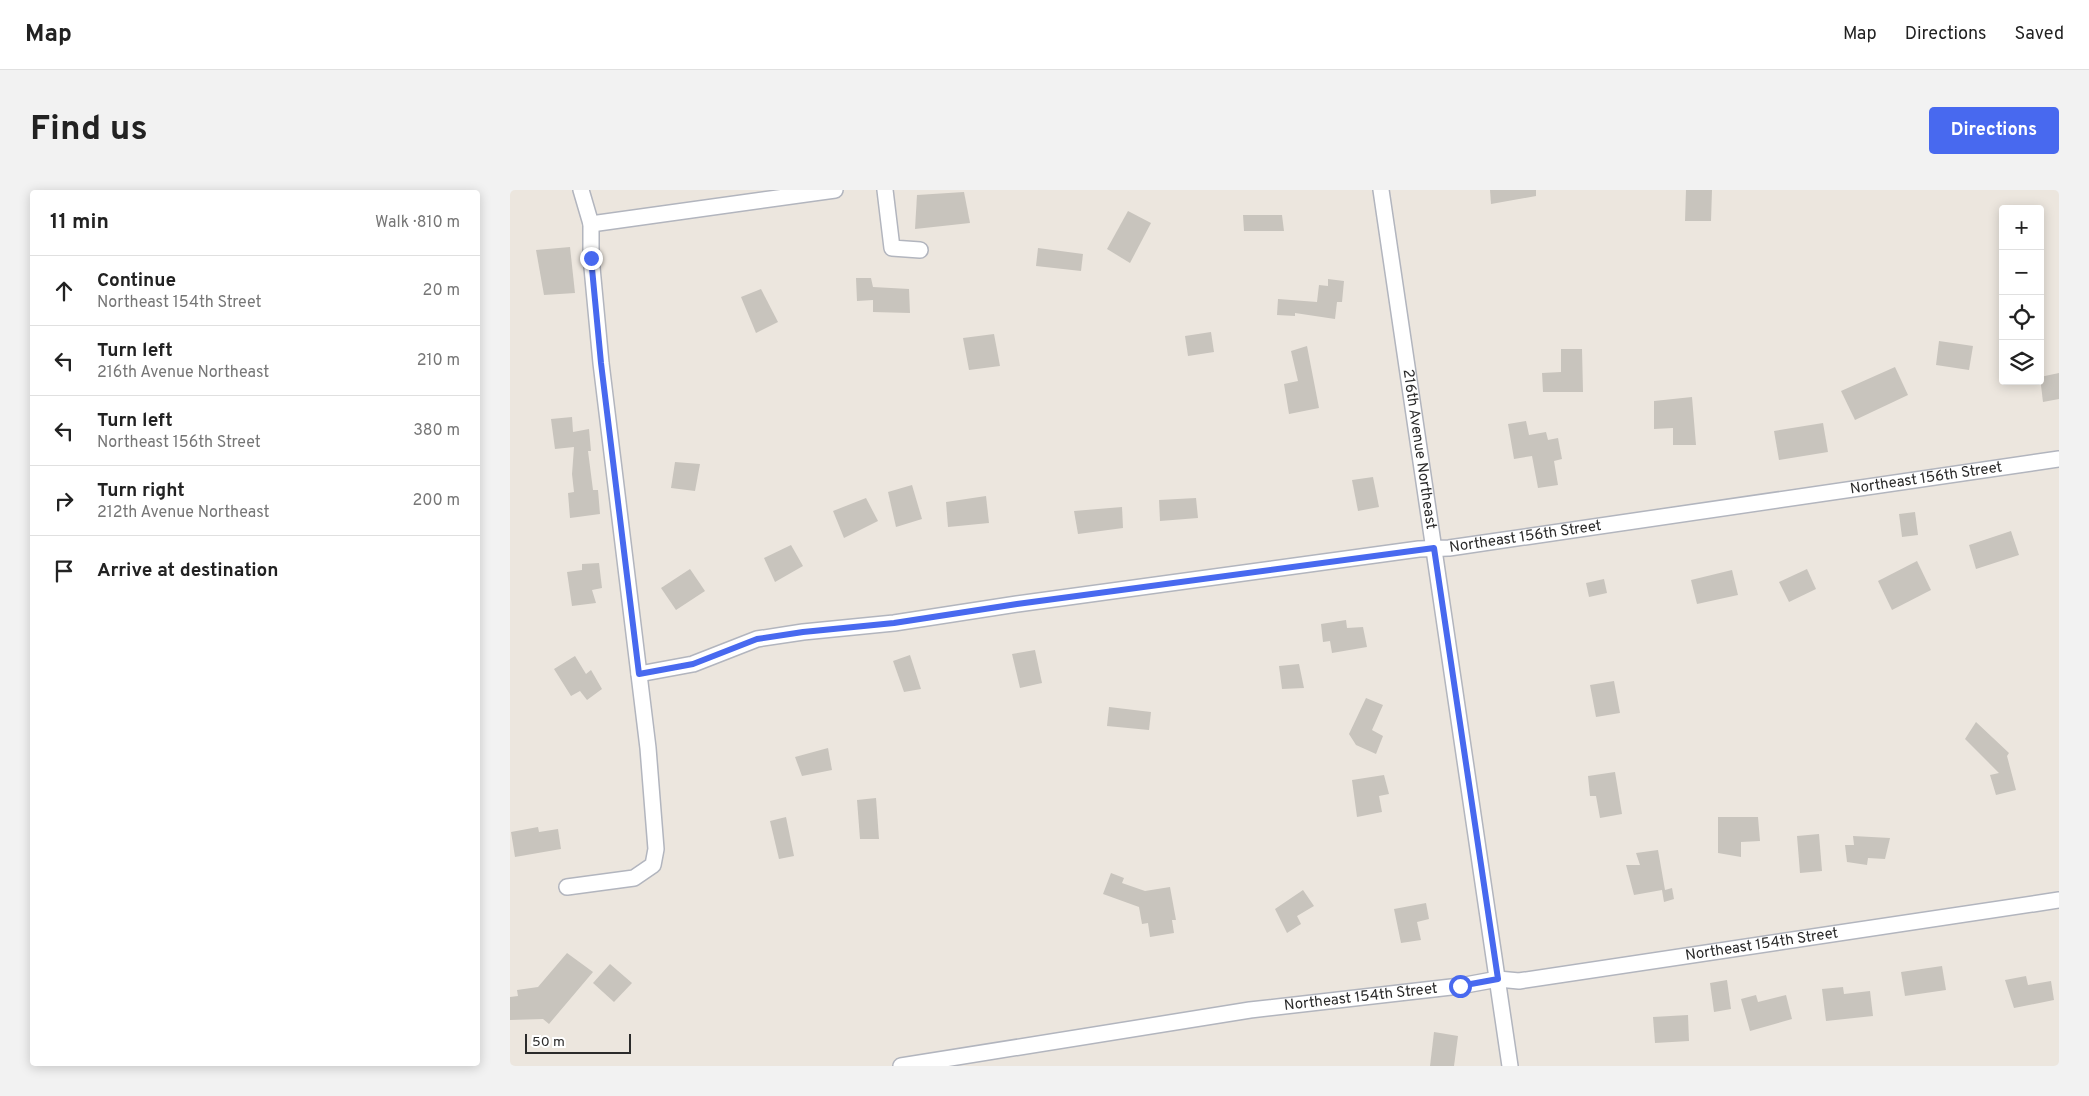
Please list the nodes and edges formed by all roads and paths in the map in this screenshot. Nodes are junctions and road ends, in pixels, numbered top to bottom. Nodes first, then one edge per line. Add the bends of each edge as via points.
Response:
1 (581, 190) edge
2 (835, 190) edge
3 (885, 190) edge
4 (1380, 190) edge
5 (591, 224) junction
6 (920, 250) dead end
7 (2059, 459) edge
8 (1434, 548) junction
9 (639, 674) junction
10 (567, 887) dead end
11 (2059, 900) edge
12 (1498, 979) junction
13 (901, 1066) edge
14 (1510, 1066) edge

1 - 5 street
2 - 5 street
3 - 6 street via 892,248
4 - 8 street, 216th Avenue Northeast
5 - 9 street via 601,363
7 - 8 street, Northeast 156th Street
8 - 9 street, Northeast 156th Street via 757,639 693,664
8 - 12 street, 216th Avenue Northeast
9 - 10 street via 656,849 653,865 634,878
11 - 12 street, Northeast 154th Street via 1519,981
12 - 13 street, Northeast 154th Street via 1250,1010
12 - 14 street, 216th Avenue Northeast

